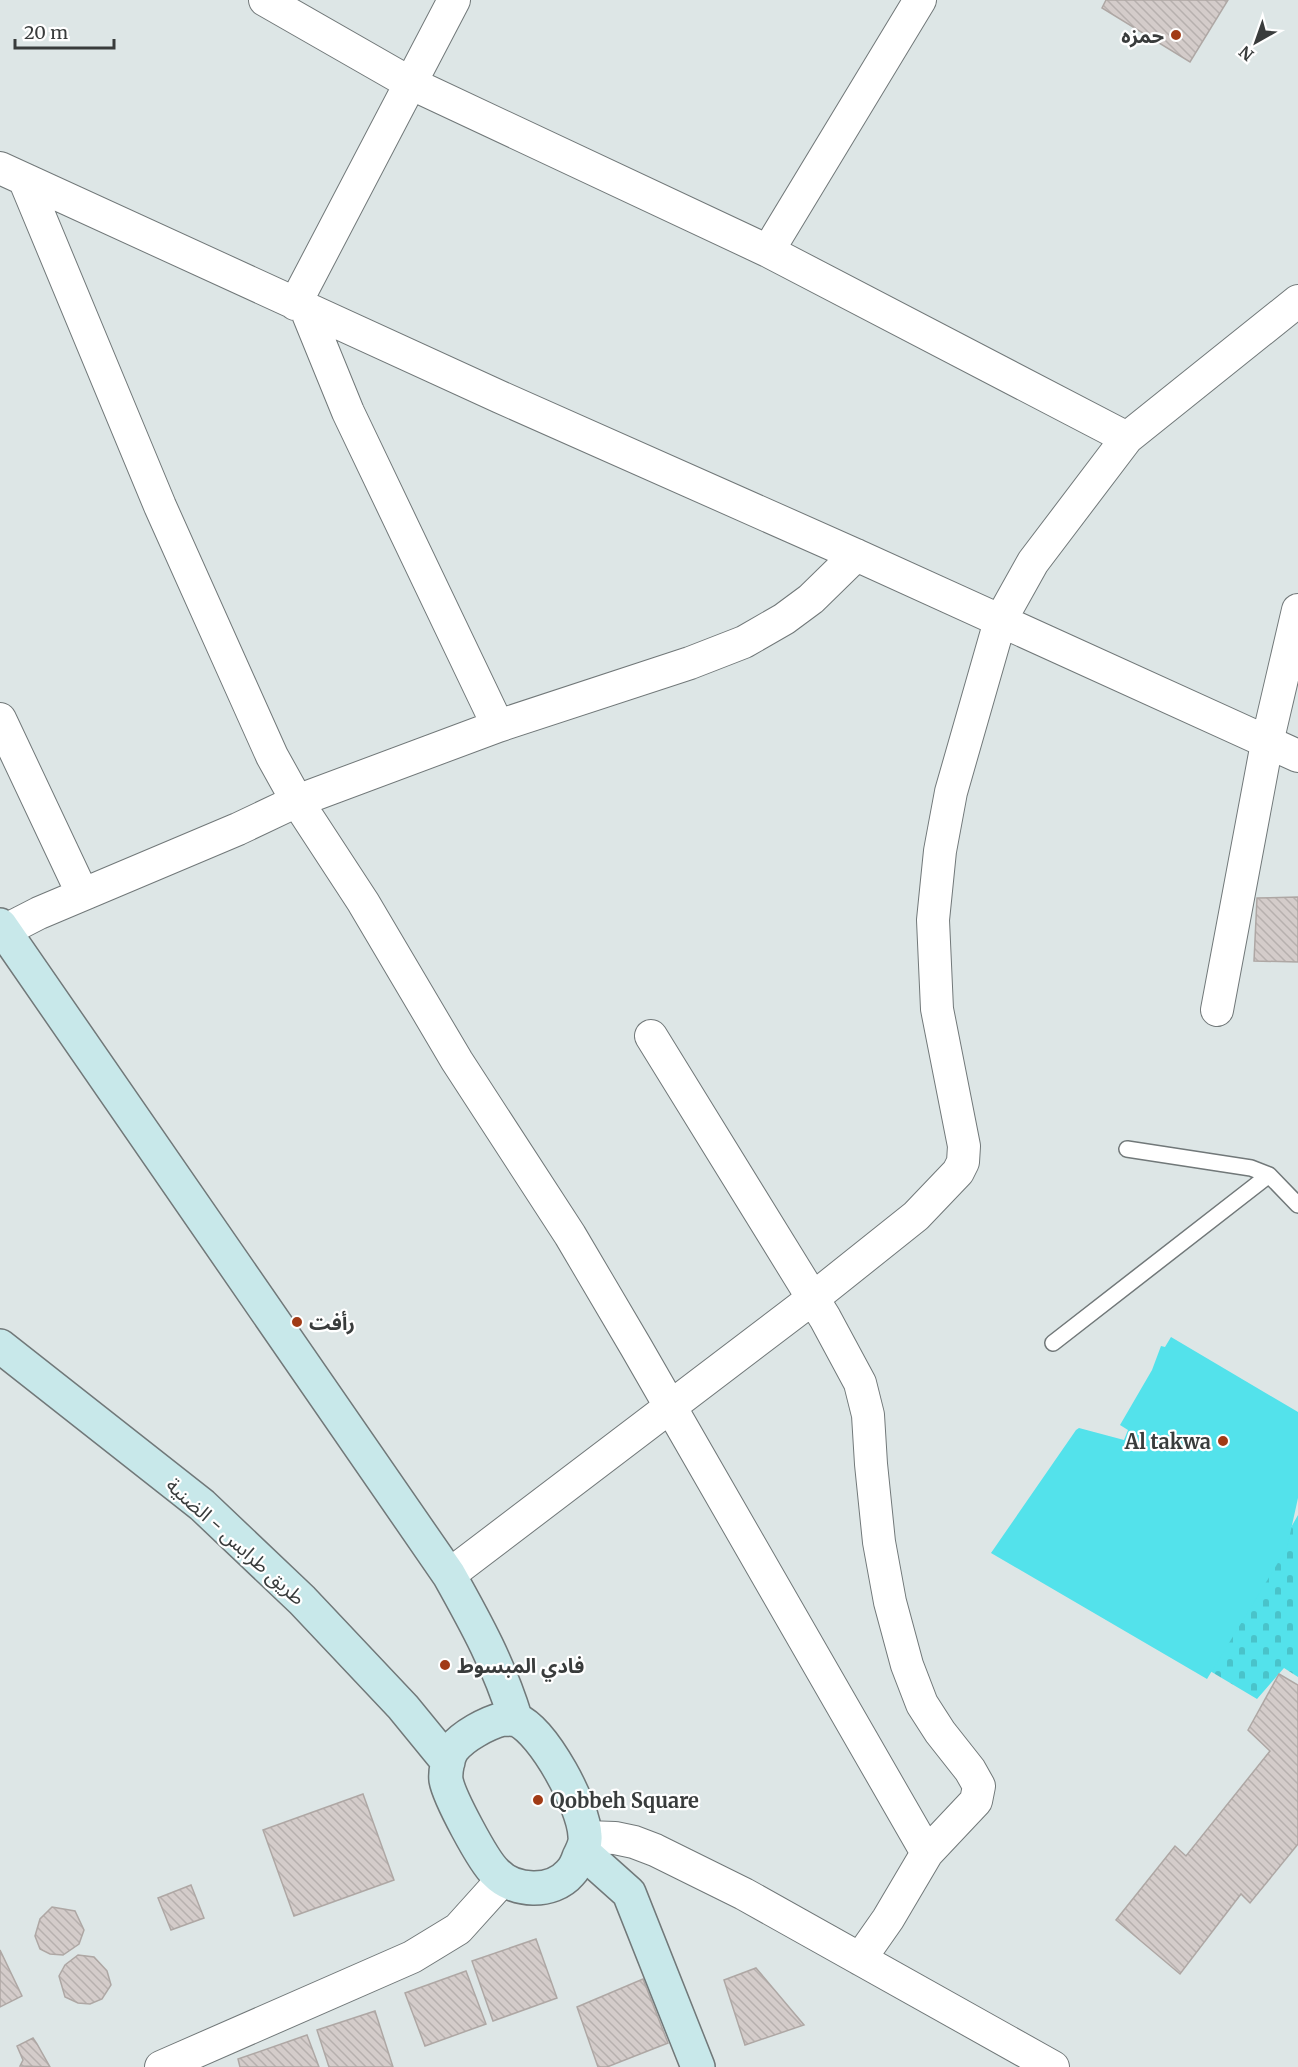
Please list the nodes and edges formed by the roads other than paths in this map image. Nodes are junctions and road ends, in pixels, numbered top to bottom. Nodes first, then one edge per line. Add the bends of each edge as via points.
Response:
1 (265, 0) edge
2 (454, 0) edge
3 (920, 0) edge
4 (410, 83) junction
5 (6, 171) edge
6 (768, 251) junction
7 (1298, 301) edge
8 (301, 307) junction
9 (1127, 438) junction
10 (856, 555) junction
11 (1298, 610) edge
12 (1000, 621) junction
13 (0, 719) edge
14 (498, 726) junction
15 (1267, 743) junction
16 (1298, 756) edge
17 (297, 801) junction
18 (82, 893) junction
19 (1, 931) edge
20 (1217, 1010) dead end
21 (651, 1036) dead end
22 (1127, 1149) dead end
23 (1269, 1174) junction
24 (1298, 1205) edge
25 (812, 1299) junction
26 (1053, 1343) dead end
27 (0, 1346) edge
28 (670, 1407) junction
29 (449, 1575) junction
30 (516, 1720) junction
31 (448, 1762) junction
32 (584, 1844) junction
33 (927, 1853) junction
34 (503, 1879) junction
35 (861, 1959) junction
36 (161, 2067) edge
37 (698, 2067) edge
38 (1053, 2067) edge

1 - 4 street
2 - 4 street
3 - 6 street
4 - 6 street
4 - 8 street
5 - 8 street
5 - 17 street via 272,756
6 - 9 street
7 - 9 street
8 - 10 street
8 - 14 street
9 - 12 street via 1034,562
10 - 12 street
10 - 14 street via 811,599 744,642
11 - 15 street
12 - 15 street
12 - 25 street via 951,792 933,920 937,1009 964,1146 963,1162 916,1215
13 - 18 street
14 - 17 street
15 - 16 street
15 - 20 street
17 - 18 street
17 - 28 street via 570,1235
18 - 19 street
19 - 29 main road
21 - 25 street
22 - 23 lane
23 - 24 lane
23 - 26 lane
25 - 28 street
25 - 33 street via 863,1394 879,1542 907,1665 922,1704 979,1786 976,1801
27 - 31 main road, طريق طرابس - الضنية via 202,1505 302,1600 403,1707
28 - 29 street
28 - 33 street
29 - 30 main road via 504,1680
30 - 31 main road via 486,1724 453,1750
30 - 32 main road via 549,1751 566,1778 583,1821
31 - 34 main road via 446,1780 458,1810 486,1860
32 - 34 main road via 570,1873 561,1881 533,1889
32 - 35 street via 615,1838 655,1850
32 - 37 main road via 628,1893
33 - 35 street
34 - 36 street via 458,1929 412,1957
35 - 38 street

